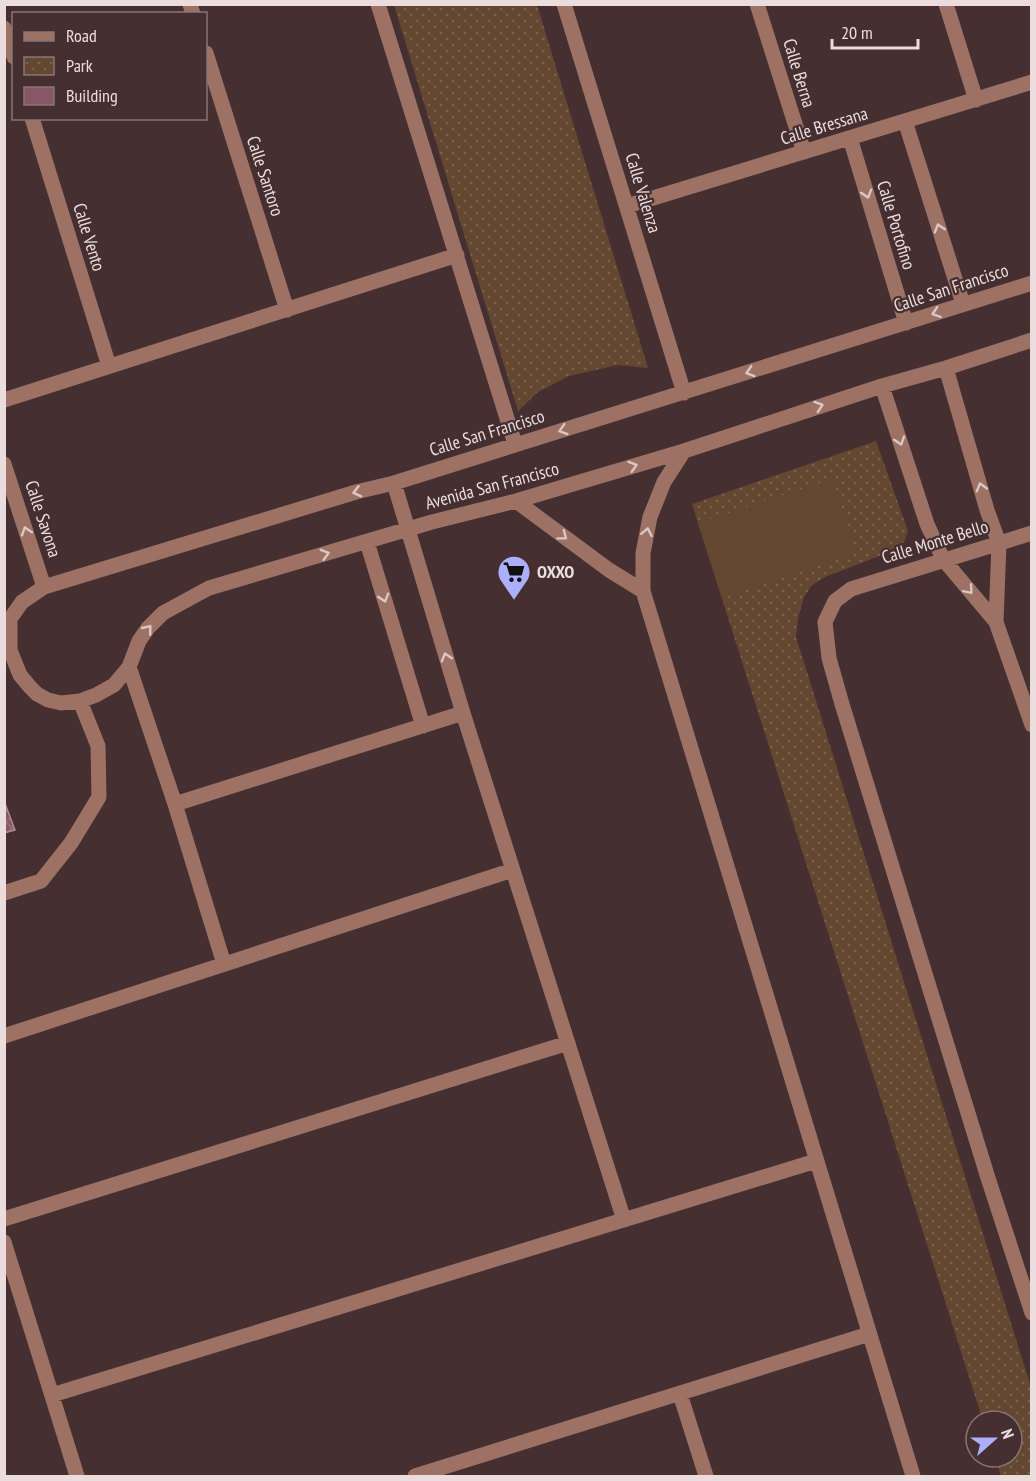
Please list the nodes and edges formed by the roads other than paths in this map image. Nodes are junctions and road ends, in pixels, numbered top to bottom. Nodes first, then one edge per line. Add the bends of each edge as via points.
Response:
1 (378, 4) edge
2 (564, 4) edge
3 (758, 4) edge
4 (945, 4) edge
5 (4, 28) edge
6 (12, 51) edge
7 (207, 56) edge
8 (1032, 82) edge
9 (976, 100) junction
10 (33, 120) edge
11 (905, 121) junction
12 (850, 138) junction
13 (804, 152) junction
14 (627, 206) junction
15 (457, 255) junction
16 (1032, 283) edge
17 (963, 304) junction
18 (286, 310) junction
19 (906, 323) junction
20 (1032, 340) edge
21 (109, 366) junction
22 (946, 368) junction
23 (882, 386) junction
24 (684, 393) junction
25 (4, 400) edge
26 (515, 444) junction
27 (684, 451) junction
28 (4, 464) edge
29 (394, 483) junction
30 (516, 501) junction
31 (408, 529) junction
32 (1032, 533) edge
33 (367, 542) junction
34 (999, 543) junction
35 (943, 560) junction
36 (44, 587) junction
37 (643, 591) junction
38 (7, 614) edge
39 (996, 622) junction
40 (16, 666) joint
41 (129, 667) junction
42 (80, 701) junction
43 (463, 713) junction
44 (1032, 724) edge
45 (423, 726) junction
46 (175, 804) junction
47 (513, 870) junction
48 (4, 893) edge
49 (224, 964) junction
50 (4, 1036) edge
51 (568, 1042) junction
52 (816, 1161) junction
53 (4, 1219) edge
54 (624, 1220) junction
55 (4, 1242) edge
56 (1032, 1314) edge
57 (869, 1334) junction
58 (680, 1394) junction
59 (52, 1395) junction
60 (77, 1476) edge
61 (415, 1476) edge
62 (706, 1476) edge
63 (913, 1476) edge

1 - 15 street
2 - 14 street, Calle Valenza
3 - 13 street, Calle Berna
4 - 9 street
5 - 6 street
7 - 18 street, Calle Santoro
8 - 9 street, Calle Bressana
9 - 11 street, Calle Bressana
10 - 21 street, Calle Vento
11 - 12 street, Calle Bressana
17 -> 11 street
12 - 13 street, Calle Bressana
12 -> 19 street, Calle Portofino
13 - 14 street, Calle Bressana
14 - 24 street, Calle Valenza
15 - 18 street
15 - 26 street
16 - 17 street, Calle San Francisco
17 -> 19 street, Calle San Francisco
18 - 21 street
19 -> 24 street, Calle San Francisco
20 - 22 street, Avenida San Francisco
21 - 25 street
22 - 23 street, Avenida San Francisco
34 -> 22 street
27 -> 23 street, Avenida San Francisco
23 -> 35 street via 927,524
24 -> 26 street, Calle San Francisco
26 - 29 street, Calle San Francisco
30 -> 27 street, Avenida San Francisco
37 -> 27 street via 643,553 650,517 664,482
36 -> 28 street, Calle Savona
29 - 31 street
29 -> 36 street, Calle San Francisco
30 - 31 street, Avenida San Francisco
30 -> 37 street
31 - 33 street, Avenida San Francisco
43 -> 31 street
32 - 34 street, Calle Monte Bello
41 -> 33 street, Avenida San Francisco via 139,641 163,613 209,588
33 -> 45 street
34 - 35 street, Calle Monte Bello
34 - 39 street
35 -> 39 street
35 - 56 street, Calle Monte Bello via 850,589 834,602 825,622 829,658
36 - 38 street, Calle San Francisco
37 - 52 street
38 - 40 street, Calle San Francisco via 10,650
39 - 44 street
40 - 42 street, Avenida San Francisco via 37,694 61,703
41 - 42 street, Avenida San Francisco via 114,685
41 - 46 street
42 - 48 street via 98,746 99,797 71,843 41,881
43 - 45 street
43 - 47 street
45 - 46 street
46 - 49 street
47 - 49 street
47 - 51 street
49 - 50 street
51 - 53 street
51 - 54 street
52 - 54 street
52 - 57 street
54 - 59 street
55 - 59 street
57 - 58 street
57 - 63 street
58 - 61 street
58 - 62 street
59 - 60 street

